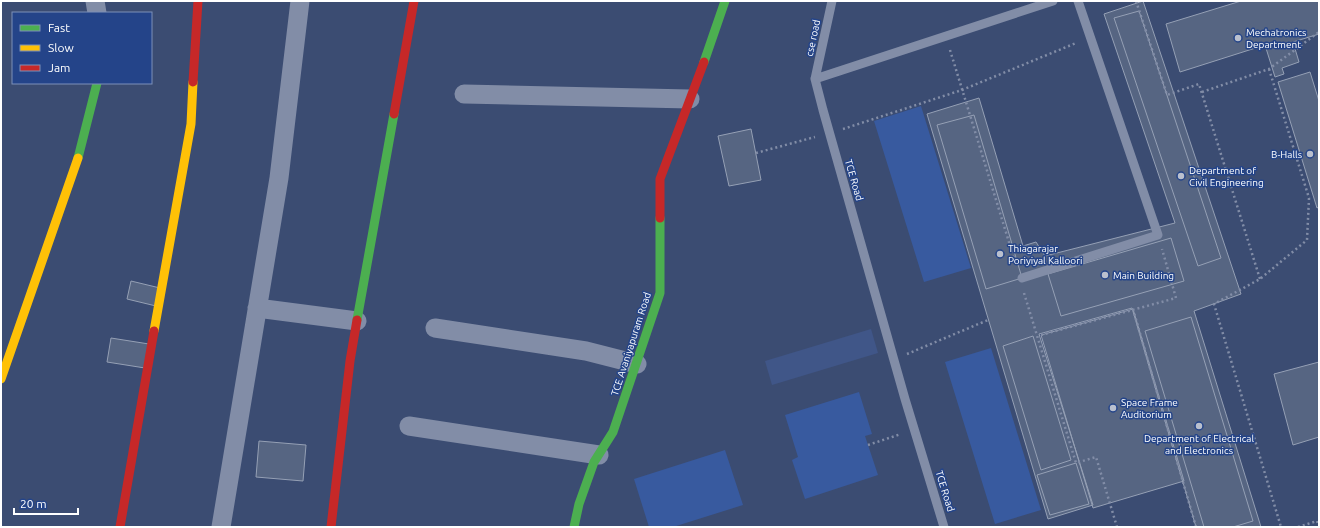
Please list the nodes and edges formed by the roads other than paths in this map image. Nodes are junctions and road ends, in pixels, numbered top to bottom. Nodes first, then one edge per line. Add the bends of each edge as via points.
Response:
1 (96, 1) edge
2 (198, 1) edge
3 (300, 1) edge
4 (414, 1) edge
5 (725, 1) edge
6 (832, 1) edge
7 (1053, 1) edge
8 (1078, 1) edge
9 (97, 12) edge
10 (815, 79) junction
11 (97, 84) edge
12 (464, 94) dead end
13 (690, 99) junction
14 (1022, 278) dead end
15 (257, 308) junction
16 (357, 322) junction
17 (435, 328) dead end
18 (637, 364) junction
19 (1, 379) edge
20 (409, 426) dead end
21 (599, 455) junction
22 (120, 527) edge
23 (221, 527) edge
24 (330, 527) edge
25 (574, 527) edge
26 (944, 527) edge

1 - 9 street
2 - 22 street via 190,124
3 - 15 street via 278,178
4 - 16 street
5 - 13 street, TCE Avaniyapuram Road
6 - 10 lane, cse road
7 - 10 lane
8 - 14 lane via 1158,235
10 - 26 lane, TCE Road
11 - 19 street via 78,158
12 - 13 street
13 - 18 street, TCE Avaniyapuram Road via 660,179 660,293
15 - 16 street
15 - 23 street
16 - 24 street
17 - 18 street via 586,351
18 - 21 street, TCE Avaniyapuram Road via 613,432
20 - 21 street
21 - 25 street, TCE Avaniyapuram Road via 579,504

